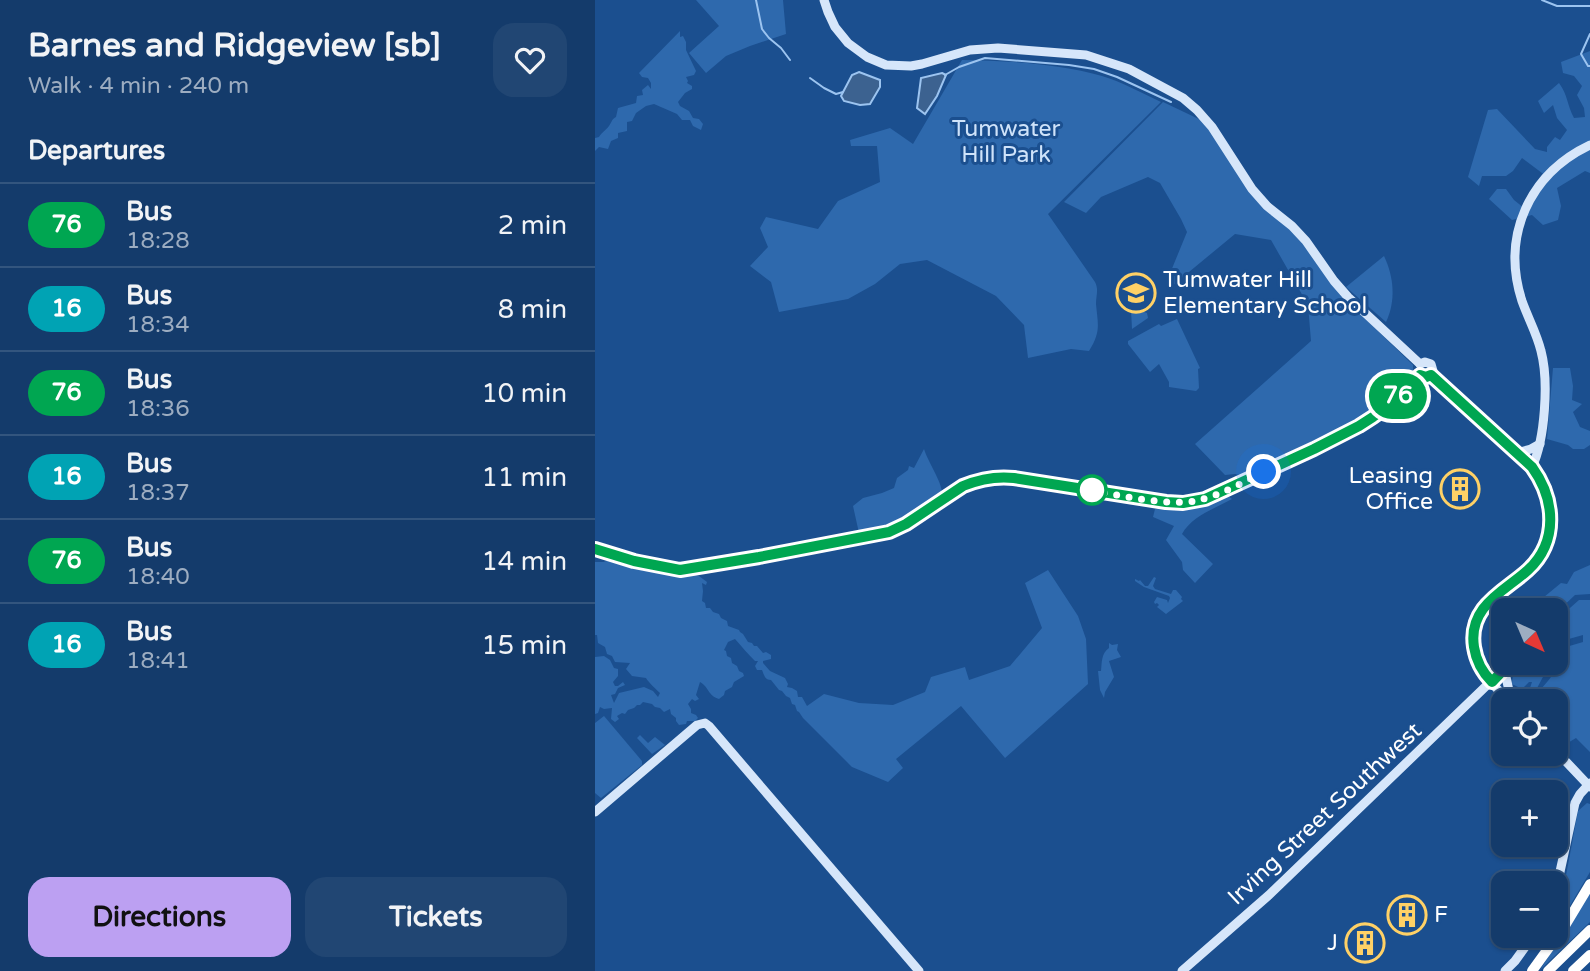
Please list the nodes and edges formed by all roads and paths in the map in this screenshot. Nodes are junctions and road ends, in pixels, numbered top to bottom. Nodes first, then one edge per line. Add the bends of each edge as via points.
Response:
1 (824, 0) edge
2 (1590, 145) edge
3 (1420, 364) junction
4 (1420, 375) junction
5 (1431, 375) junction
6 (1540, 443) junction
7 (1517, 453) junction
8 (1532, 467) junction
9 (595, 549) edge
10 (1498, 676) edge
11 (1492, 682) junction
12 (1498, 689) edge
13 (1568, 763) edge
14 (1589, 785) edge
15 (595, 812) edge
16 (1560, 871) edge
17 (1590, 884) edge
18 (1590, 930) edge
19 (1524, 948) edge
20 (1543, 948) edge
21 (1590, 955) edge
22 (919, 971) edge
23 (1182, 971) edge
24 (1505, 971) edge
25 (1530, 971) edge
26 (1548, 971) edge
27 (1573, 971) edge

1 - 3 street via 835,27 848,43 886,65 911,66 959,52 998,48 1086,55 1129,69 1183,98 1212,127 1266,206 1292,226 1334,281
2 - 6 street via 1564,160 1541,183 1525,208 1517,234 1517,278 1544,366
3 - 4 street
3 - 5 street via 1431,364
4 - 5 street
4 - 9 street via 1359,426 1198,501 1166,502 996,477 963,486 889,532 759,557 680,570
5 - 7 street
6 - 7 street
6 - 8 street
7 - 8 street
8 - 11 street via 1549,501 1549,531 1534,564 1484,607 1478,618 1475,657
10 - 11 street, Irving Street Southwest
11 - 12 street
11 - 23 street, Irving Street Southwest via 1269,895
13 - 14 street
14 - 16 street via 1575,803
15 - 22 street via 705,723
17 - 25 highway
18 - 26 highway
19 - 24 street
20 - 25 highway
21 - 27 highway

